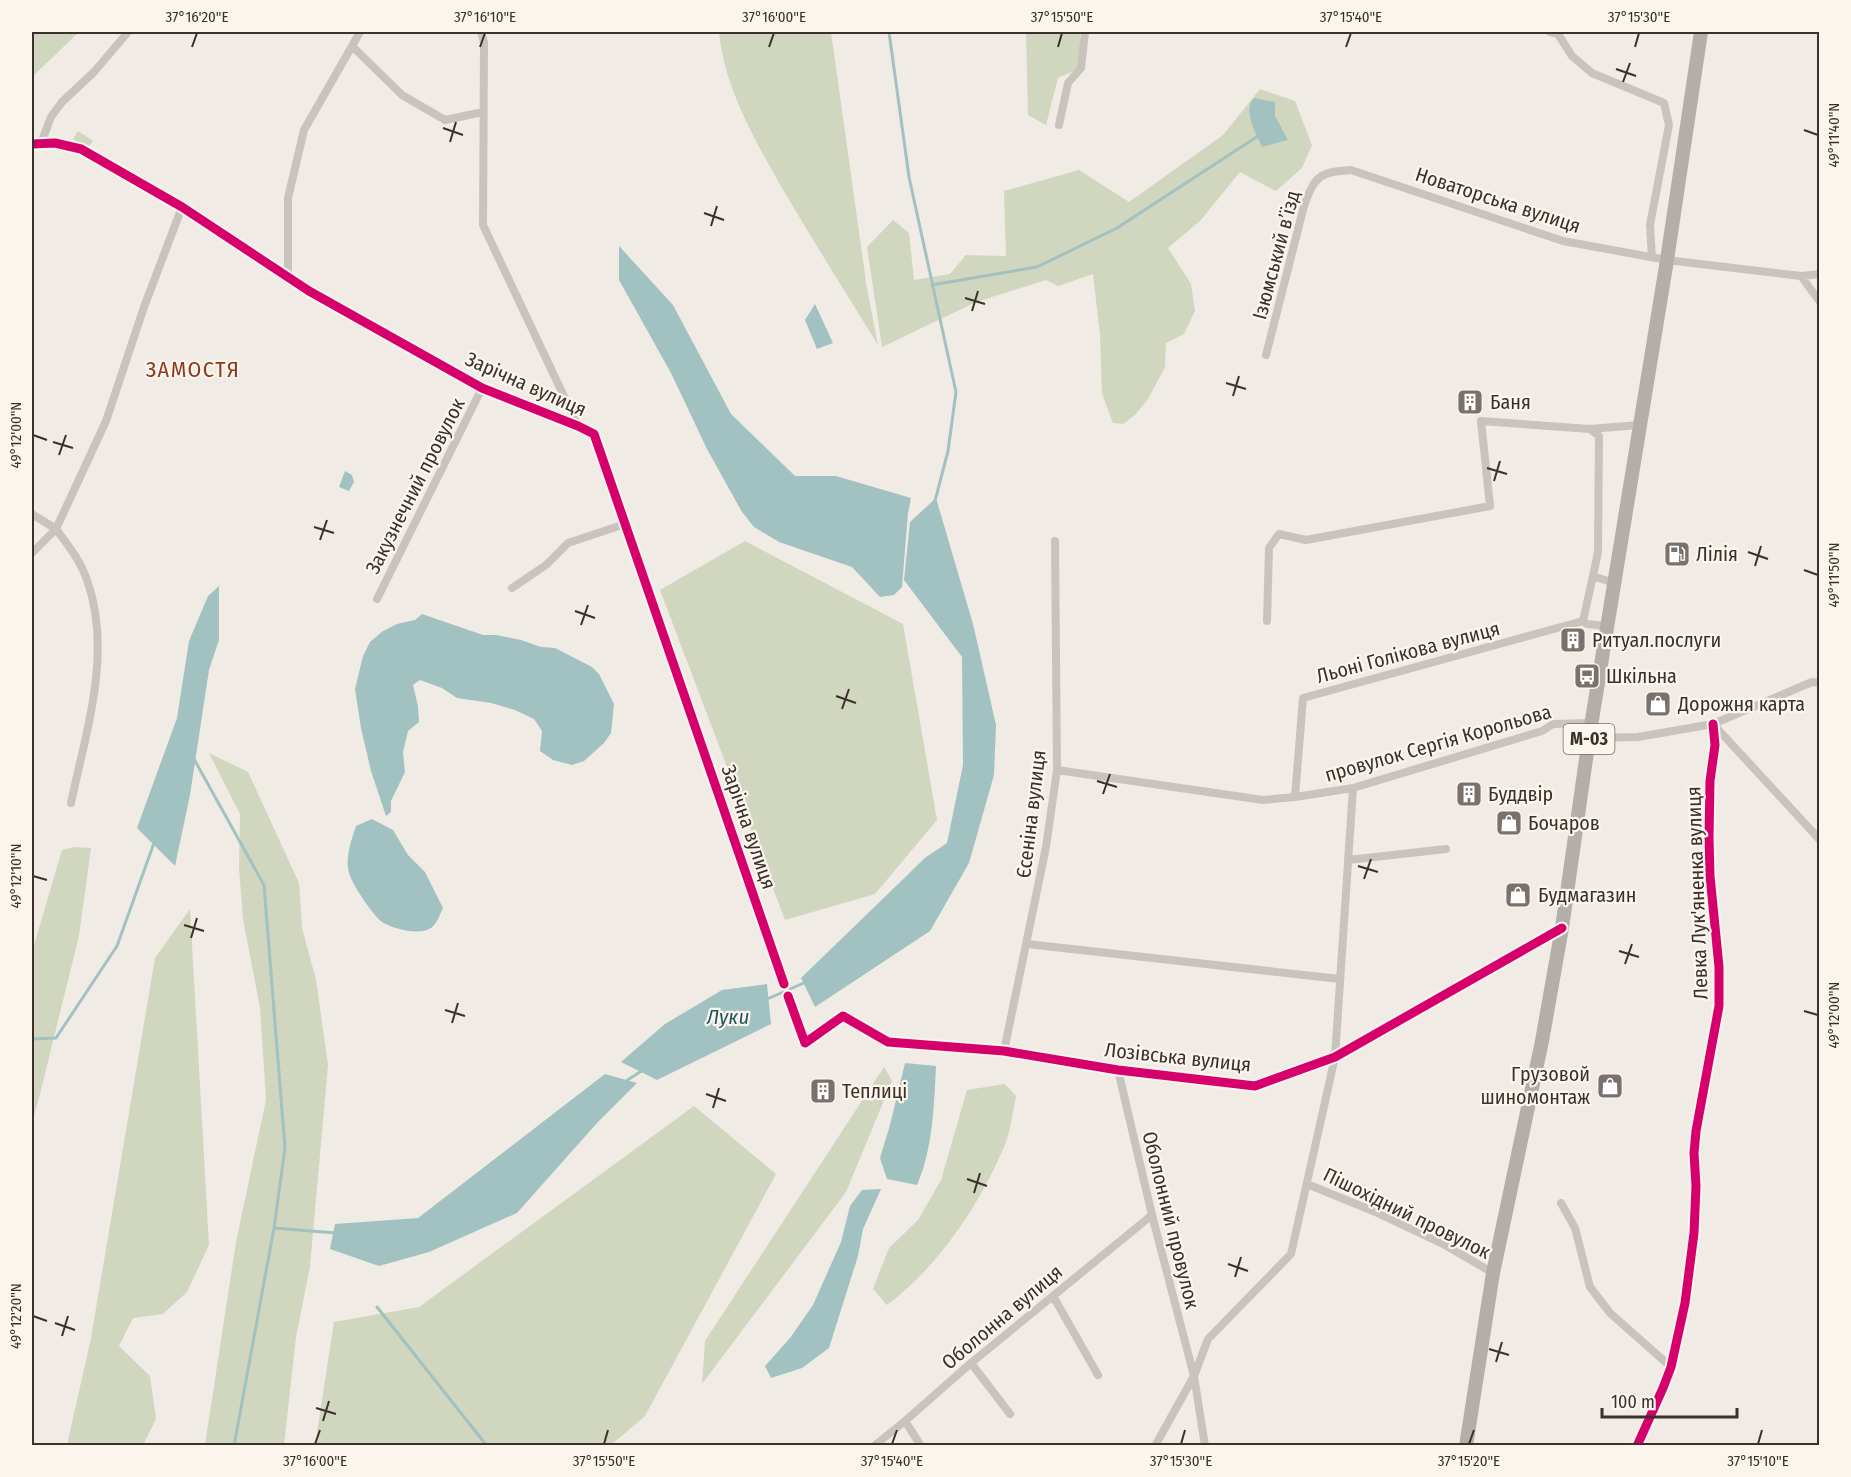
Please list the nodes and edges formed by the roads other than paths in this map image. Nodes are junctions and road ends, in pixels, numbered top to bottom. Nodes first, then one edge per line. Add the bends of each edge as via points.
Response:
1 (128, 32) edge
2 (360, 32) edge
3 (481, 32) edge
4 (1085, 32) edge
5 (1550, 32) edge
6 (1701, 32) edge
7 (352, 46) junction
8 (483, 112) junction
9 (1059, 125) dead end
10 (40, 143) junction
11 (32, 144) edge
12 (1329, 171) joint
13 (182, 207) junction
14 (1652, 257) junction
15 (1667, 260) junction
16 (1820, 274) edge
17 (1801, 276) junction
18 (288, 277) junction
19 (1820, 302) edge
20 (1266, 355) dead end
21 (482, 388) junction
22 (1639, 425) junction
23 (578, 426) junction
24 (1590, 429) junction
25 (32, 514) edge
26 (625, 524) junction
27 (56, 529) junction
28 (1055, 541) dead end
29 (32, 553) edge
30 (1593, 576) junction
31 (1614, 583) junction
32 (512, 588) dead end
33 (377, 599) dead end
34 (1267, 621) dead end
35 (1583, 621) junction
36 (1607, 626) junction
37 (1820, 683) edge
38 (1592, 723) junction
39 (1713, 724) junction
40 (1589, 738) junction
41 (1057, 770) junction
42 (1353, 788) junction
43 (1295, 797) junction
44 (71, 803) dead end
45 (1820, 840) edge
46 (1446, 849) dead end
47 (1348, 860) junction
48 (1562, 928) junction
49 (1027, 944) junction
50 (1340, 979) junction
51 (784, 984) dead end
52 (788, 996) dead end
53 (1004, 1051) junction
54 (1335, 1057) junction
55 (1118, 1070) junction
56 (1307, 1184) junction
57 (1561, 1203) dead end
58 (1152, 1215) junction
59 (1493, 1273) junction
60 (1053, 1296) junction
61 (971, 1363) junction
62 (1671, 1367) junction
63 (1098, 1375) dead end
64 (1194, 1376) junction
65 (1010, 1414) dead end
66 (905, 1421) junction
67 (874, 1446) edge
68 (921, 1446) edge
69 (1155, 1446) edge
70 (1205, 1446) edge
71 (1466, 1446) edge
72 (1637, 1446) edge

1 - 10 street via 62,102
2 - 7 street
3 - 8 street
4 - 9 street via 1081,68 1068,83
5 - 14 street via 1558,34 1572,56 1592,73 1664,103 1669,125 1650,225
6 - 15 highway, М-03
7 - 8 street via 402,95 445,120
7 - 18 street via 304,130 288,198
8 - 23 street via 483,225
10 - 11 street, Зарічна вулиця
10 - 13 street, Зарічна вулиця via 81,149
12 - 14 street, Новаторська вулиця via 1351,170 1563,241
12 - 20 street, Ізюмський в’їзд via 1312,184 1308,195
13 - 18 street, Зарічна вулиця
13 - 27 street via 106,421
14 - 15 street, Новаторська вулиця
15 - 17 street, Новаторська вулиця
15 - 22 highway, М-03
16 - 17 street, Новаторська вулиця
17 - 19 street
18 - 21 street, Зарічна вулиця
21 - 23 street, Зарічна вулиця
21 - 33 street, Закузнечний провулок
22 - 24 street
22 - 31 highway, М-03
23 - 26 street, Зарічна вулиця via 594,434
24 - 30 street via 1599,436 1598,552
24 - 34 street via 1481,422 1490,506 1306,540 1280,534 1269,548
25 - 27 street
26 - 32 street via 568,543 546,565
26 - 51 street, Зарічна вулиця
27 - 29 street
27 - 44 street via 87,579 99,635 97,677
28 - 41 street, Єсеніна вулиця
30 - 31 street
30 - 35 street
31 - 36 highway, М-03
35 - 36 street, Льоні Голікова вулиця
35 - 43 street, Льоні Голікова вулиця via 1303,698
36 - 38 highway, М-03
37 - 39 street via 1812,682
38 - 40 highway, М-03
38 - 42 street, провулок Сергія Корольова via 1553,724 1542,731
39 - 40 street via 1638,737
39 - 45 street
39 - 62 street, Левка Лук'яненка вулиця via 1709,847 1719,1006 1696,1131 1694,1233
40 - 48 highway, М-03
41 - 43 street, провулок Сергія Корольова via 1263,800
41 - 49 street, Єсеніна вулиця
42 - 43 street, провулок Сергія Корольова
42 - 47 street
46 - 47 street
47 - 50 street
48 - 54 street, Лозівська вулиця
48 - 59 highway, М-03
49 - 50 street
49 - 53 street, Єсеніна вулиця
50 - 54 street
52 - 53 street, Лозівська вулиця via 804,1043 843,1016 888,1042
53 - 55 street, Лозівська вулиця
54 - 55 street, Лозівська вулиця via 1256,1086
54 - 56 street
55 - 58 street, Оболонний провулок
56 - 59 street, Пішохідний провулок via 1373,1211
56 - 64 street via 1292,1254 1208,1339
57 - 62 street via 1575,1228 1590,1287 1610,1313
58 - 60 street, Оболонна вулиця
58 - 64 street, Оболонний провулок
59 - 71 highway, М-03
60 - 61 street, Оболонна вулиця
60 - 63 street
61 - 65 street
61 - 66 street, Оболонна вулиця
62 - 72 street, Левка Лук'яненка вулиця
64 - 69 street
64 - 70 street, Оболонний провулок
66 - 67 street, Оболонна вулиця
66 - 68 street

